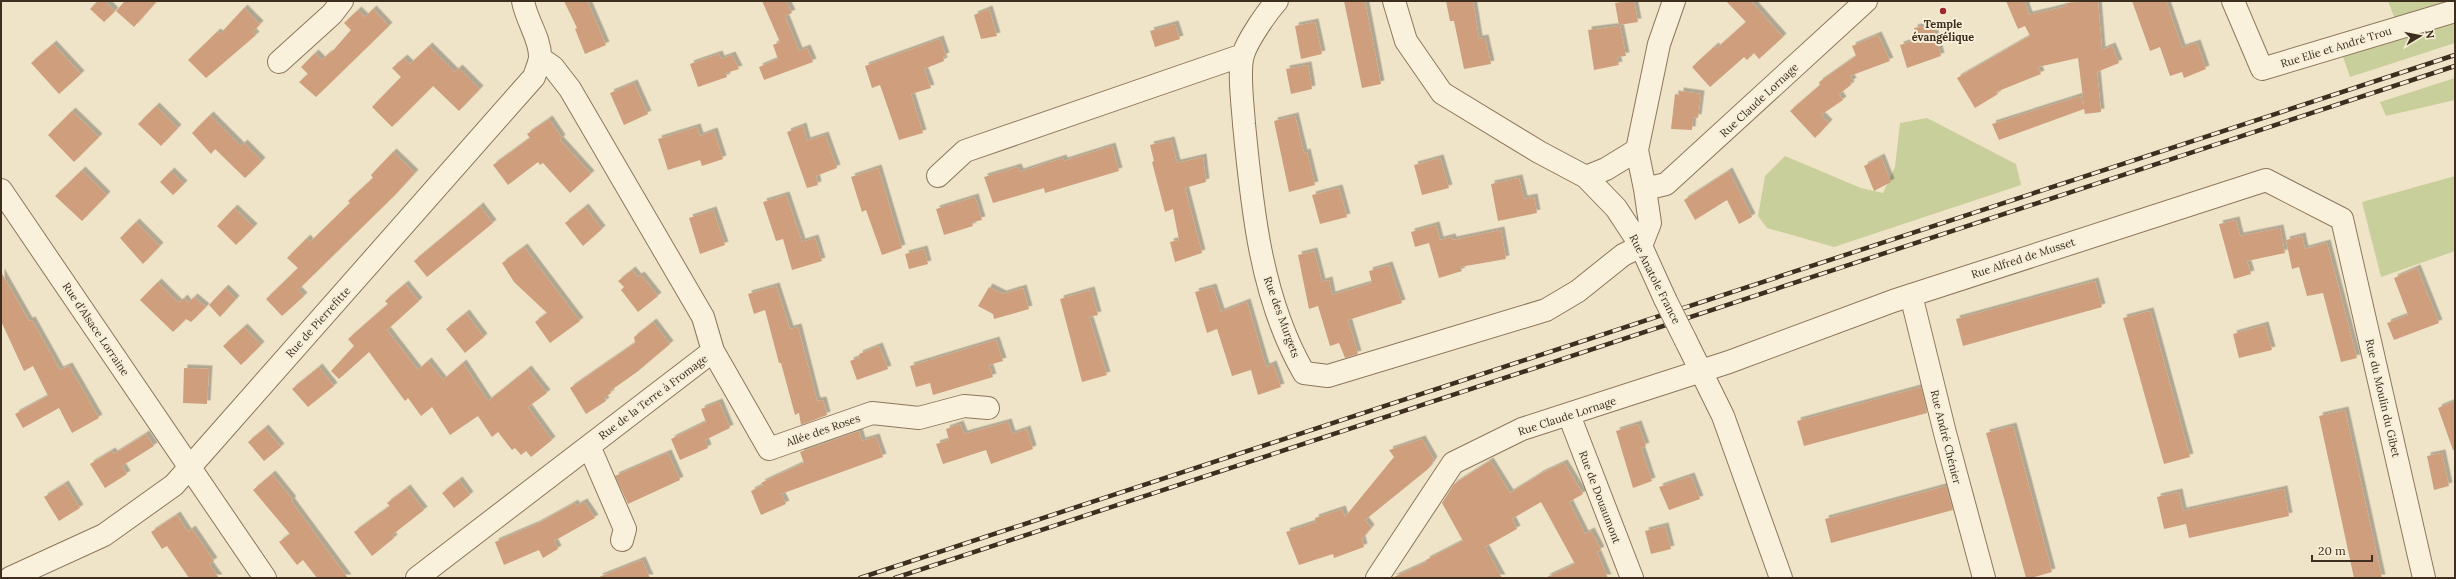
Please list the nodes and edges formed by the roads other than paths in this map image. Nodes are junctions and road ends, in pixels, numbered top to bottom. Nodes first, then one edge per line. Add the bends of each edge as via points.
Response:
1 (342, 1) edge
2 (524, 1) edge
3 (1277, 1) edge
4 (1394, 1) edge
5 (1674, 1) edge
6 (1866, 1) edge
7 (2233, 1) edge
8 (2455, 11) edge
9 (1243, 55) junction
10 (540, 58) junction
11 (279, 62) dead end
12 (1636, 150) junction
13 (938, 176) dead end
14 (1586, 177) junction
15 (1645, 189) junction
16 (1, 190) edge
17 (2342, 219) joint
18 (1641, 246) junction
19 (1911, 295) junction
20 (713, 351) junction
21 (1702, 371) junction
22 (988, 408) dead end
23 (1569, 415) junction
24 (589, 446) junction
25 (191, 468) junction
26 (622, 540) dead end
27 (10, 578) edge
28 (265, 578) edge
29 (417, 578) edge
30 (1377, 578) edge
31 (1632, 578) edge
32 (1781, 578) edge
33 (1984, 578) edge
34 (2424, 578) edge

1 - 11 street via 332,14
2 - 10 street via 524,9
3 - 9 street, Rue des Murgets
4 - 14 street, Rue Anatole France via 1406,41 1442,93 1539,152
5 - 12 street via 1659,44
6 - 15 street, Rue Claude Lornage via 1666,184
7 - 8 street, Rue Elie et André Trou via 2262,69
9 - 13 street via 965,151
9 - 18 street, Rue des Murgets via 1241,90 1251,200 1266,277 1292,352 1304,373 1328,376 1546,310 1578,291 1623,255
10 - 20 street, Rue de la Terre à Fromage via 553,67 570,88 703,317
10 - 25 street, Rue de Pierrefitte via 534,77 524,90 220,432
12 - 14 street via 1606,169
12 - 15 street
14 - 18 street, Rue Anatole France via 1616,208
15 - 18 street via 1650,223
16 - 25 street, Rue d'Alsace Lorraine
17 - 19 street, Rue Alfred de Musset via 2266,180
17 - 34 street, Rue du Moulin du Gibet
18 - 21 street, Rue Anatole France, bridge
19 - 21 street, Rue Alfred de Musset
19 - 33 street, Rue André Chénier via 1944,433
20 - 22 street, Allée des Roses via 769,449 872,413 919,418 964,406
20 - 24 street, Rue de la Terre à Fromage
21 - 23 street, Rue Claude Lornage
21 - 32 street, Rue Anatole France via 1723,416
23 - 30 street, Rue Claude Lornage via 1522,429 1453,462
23 - 31 street, Rue de Douaumont
24 - 26 street via 624,529
24 - 29 street, Rue de la Terre à Fromage
25 - 27 street, Rue de Pierrefitte via 174,485 104,535
25 - 28 street

